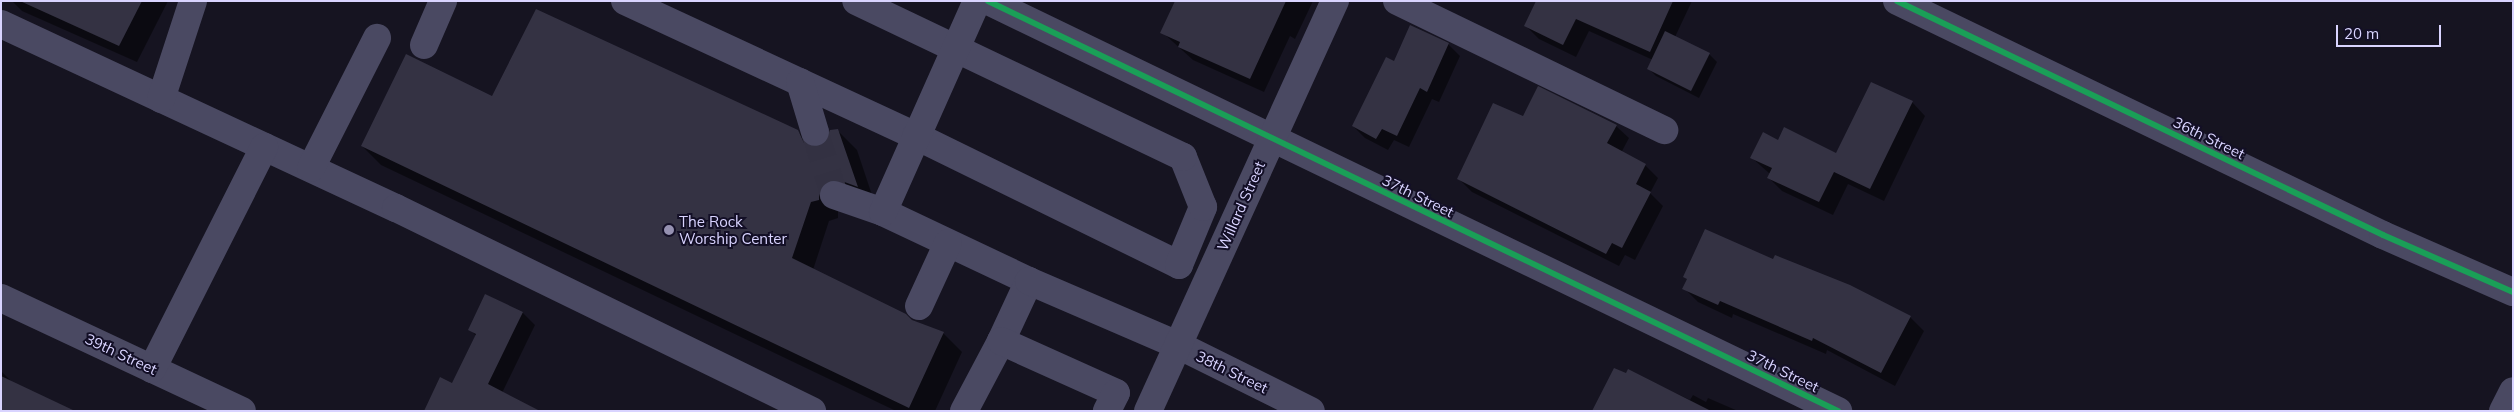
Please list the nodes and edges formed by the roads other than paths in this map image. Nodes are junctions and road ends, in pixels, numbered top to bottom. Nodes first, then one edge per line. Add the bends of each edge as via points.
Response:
1 (193, 1) edge
2 (443, 1) edge
3 (625, 1) edge
4 (856, 1) edge
5 (977, 1) edge
6 (988, 1) edge
7 (1335, 1) edge
8 (1397, 1) edge
9 (1897, 1) edge
10 (1, 24) edge
11 (377, 38) dead end
12 (424, 45) dead end
13 (954, 51) junction
14 (800, 82) junction
15 (161, 99) junction
16 (1664, 130) dead end
17 (815, 132) tunnel mouth
18 (916, 136) junction
19 (1270, 139) junction
20 (264, 147) junction
21 (311, 168) junction
22 (834, 195) dead end
23 (884, 212) junction
24 (948, 243) junction
25 (1029, 281) junction
26 (2513, 292) edge
27 (1, 298) edge
28 (919, 306) dead end
29 (1001, 341) junction
30 (1180, 346) junction
31 (152, 369) junction
32 (2513, 391) edge
33 (242, 411) edge
34 (812, 411) edge
35 (964, 411) edge
36 (1107, 411) edge
37 (1148, 411) edge
38 (1311, 411) edge
39 (1838, 411) edge
40 (2503, 411) edge

1 - 15 street
2 - 12 street
3 - 14 street
4 - 13 street
5 - 13 street
6 - 19 street, 37th Street
7 - 19 street, Willard Street
8 - 16 street
9 - 26 street, 36th Street via 2383,235
10 - 15 street
11 - 21 street
13 - 18 street
13 - 18 street via 1183,157 1203,207 1179,265
14 - 17 street
14 - 18 street
15 - 20 street
18 - 23 street
19 - 30 street, Willard Street
19 - 39 street, 37th Street
20 - 21 street
20 - 31 street
21 - 34 street
22 - 23 street, 38th Street
23 - 24 street, 38th Street
24 - 25 street, 38th Street
24 - 28 street
25 - 29 street
25 - 30 street, 38th Street
27 - 31 street, 39th Street
29 - 35 street
29 - 36 street via 1116,393
30 - 37 street, Willard Street
30 - 38 street, 38th Street
31 - 33 street, 39th Street
32 - 40 street

